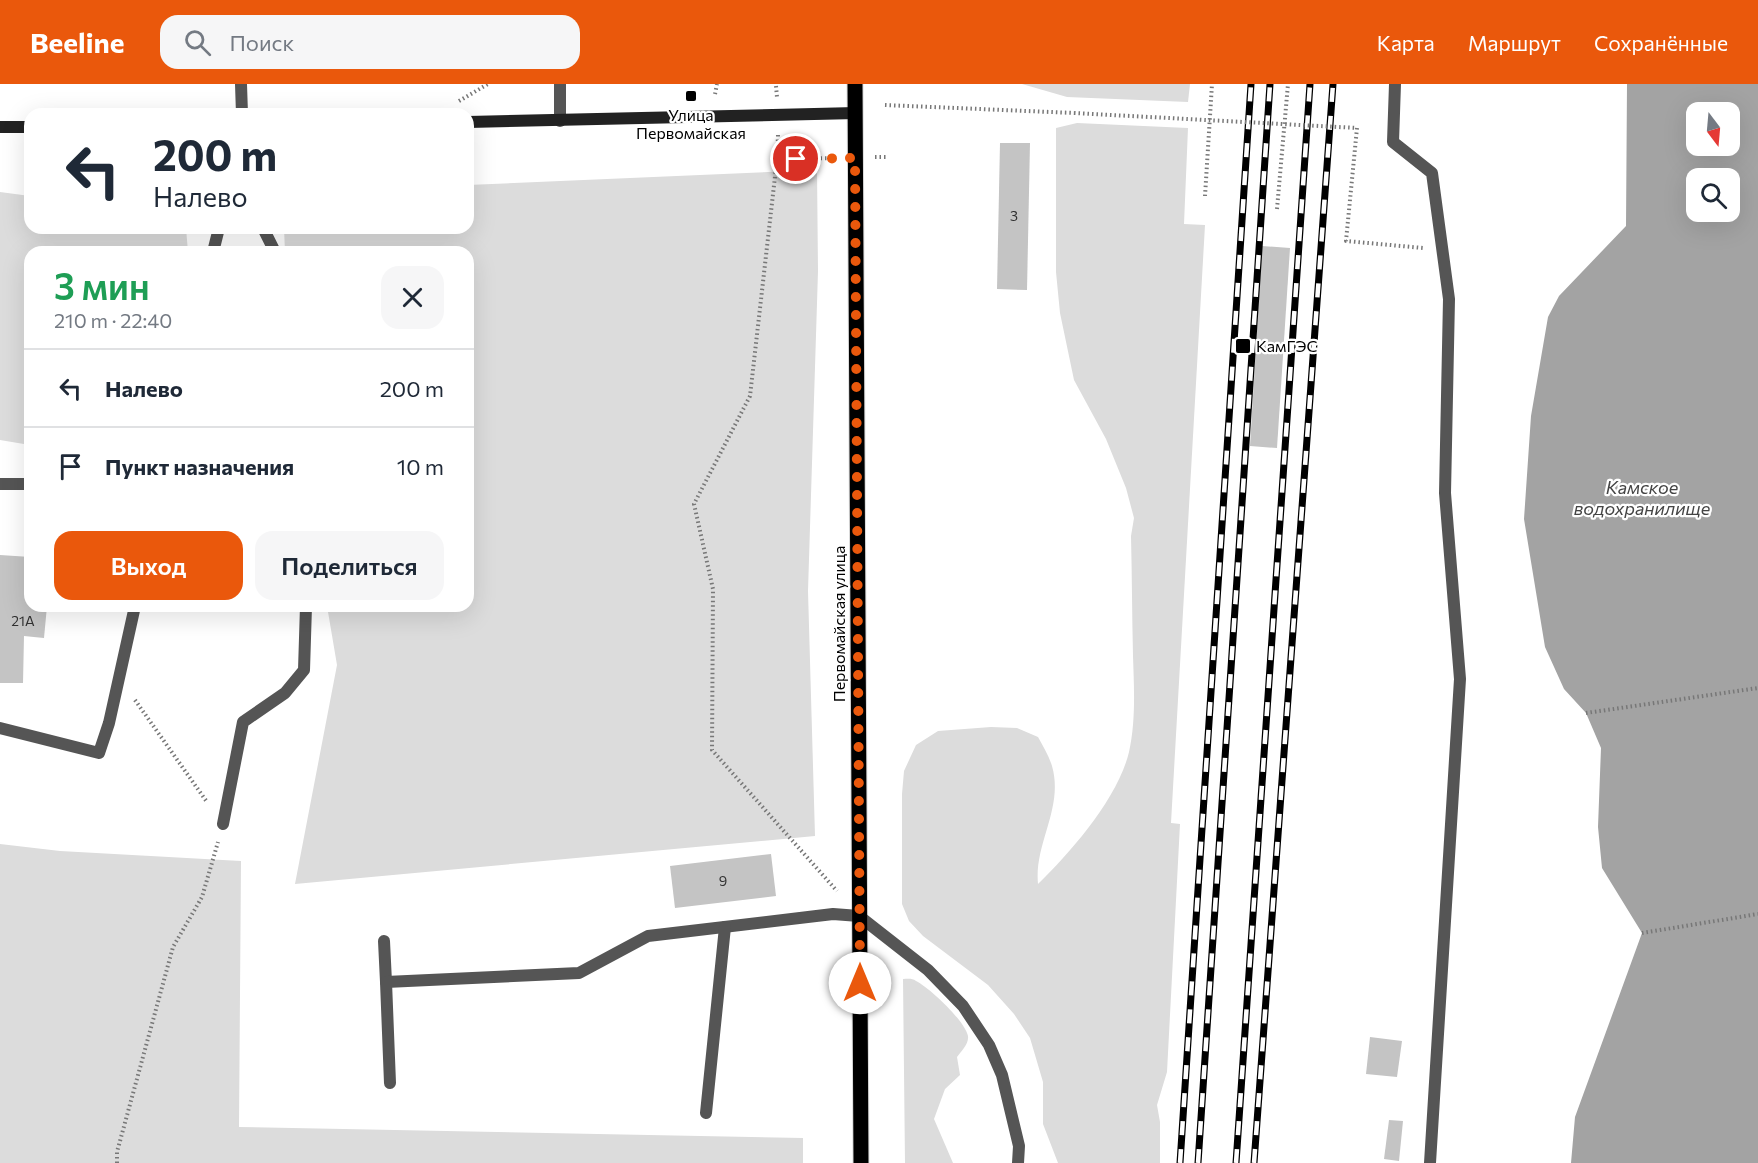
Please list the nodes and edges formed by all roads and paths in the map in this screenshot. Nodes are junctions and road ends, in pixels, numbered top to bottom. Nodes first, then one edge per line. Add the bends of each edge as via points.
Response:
1 (241, 84) edge
2 (488, 84) edge
3 (560, 84) edge
4 (717, 84) edge
5 (855, 84) edge
6 (1212, 84) edge
7 (1288, 84) edge
8 (1395, 84) edge
9 (776, 86) dead end
10 (715, 94) dead end
11 (459, 101) dead end
12 (885, 105) dead end
13 (242, 108) edge
14 (856, 113) junction
15 (779, 115) junction
16 (560, 120) junction
17 (1209, 120) junction
18 (474, 122) edge
19 (1283, 124) junction
20 (0, 127) edge
21 (24, 127) edge
22 (886, 157) dead end
23 (855, 158) junction
24 (777, 159) junction
25 (1205, 196) dead end
26 (1278, 209) dead end
27 (1442, 249) junction
28 (0, 484) edge
29 (24, 484) edge
30 (134, 612) edge
31 (306, 612) edge
32 (119, 678) junction
33 (1758, 688) edge
34 (1586, 713) dead end
35 (0, 728) edge
36 (223, 824) junction
37 (1758, 914) edge
38 (859, 916) junction
39 (725, 927) junction
40 (1642, 933) dead end
41 (384, 941) dead end
42 (386, 982) junction
43 (390, 1083) dead end
44 (706, 1113) dead end
45 (117, 1163) edge
46 (861, 1163) edge
47 (1017, 1163) edge
48 (1430, 1163) edge

1 - 13 lane
2 - 11 path
3 - 16 lane
4 - 10 path
5 - 14 main road, Первомайская улица
6 - 17 path
7 - 19 path
8 - 27 lane via 1393,142 1432,173
9 - 15 path
12 - 17 path, bridge
14 - 15 street
14 - 23 main road, Первомайская улица
15 - 16 street
15 - 24 path
16 - 18 street
17 - 19 path, bridge
17 - 25 path
19 - 26 path
19 - 27 path, bridge via 1357,128 1346,241
20 - 21 street
22 - 23 path
23 - 24 path
23 - 38 main road, Первомайская улица
24 - 38 path via 750,396 694,504 713,589 712,750
27 - 48 lane via 1449,299 1445,493 1460,679
28 - 29 lane
30 - 32 lane
31 - 36 lane via 304,670 285,693 243,722
32 - 35 lane via 99,753
32 - 36 path
33 - 34 path
36 - 45 path via 202,897 173,948
37 - 40 path
38 - 39 lane via 833,914
38 - 46 main road, Первомайская улица
38 - 47 lane via 928,970 963,1006 989,1045 1010,1104 1019,1146
39 - 42 lane via 648,936 579,973
39 - 44 lane
41 - 42 lane
42 - 43 lane

